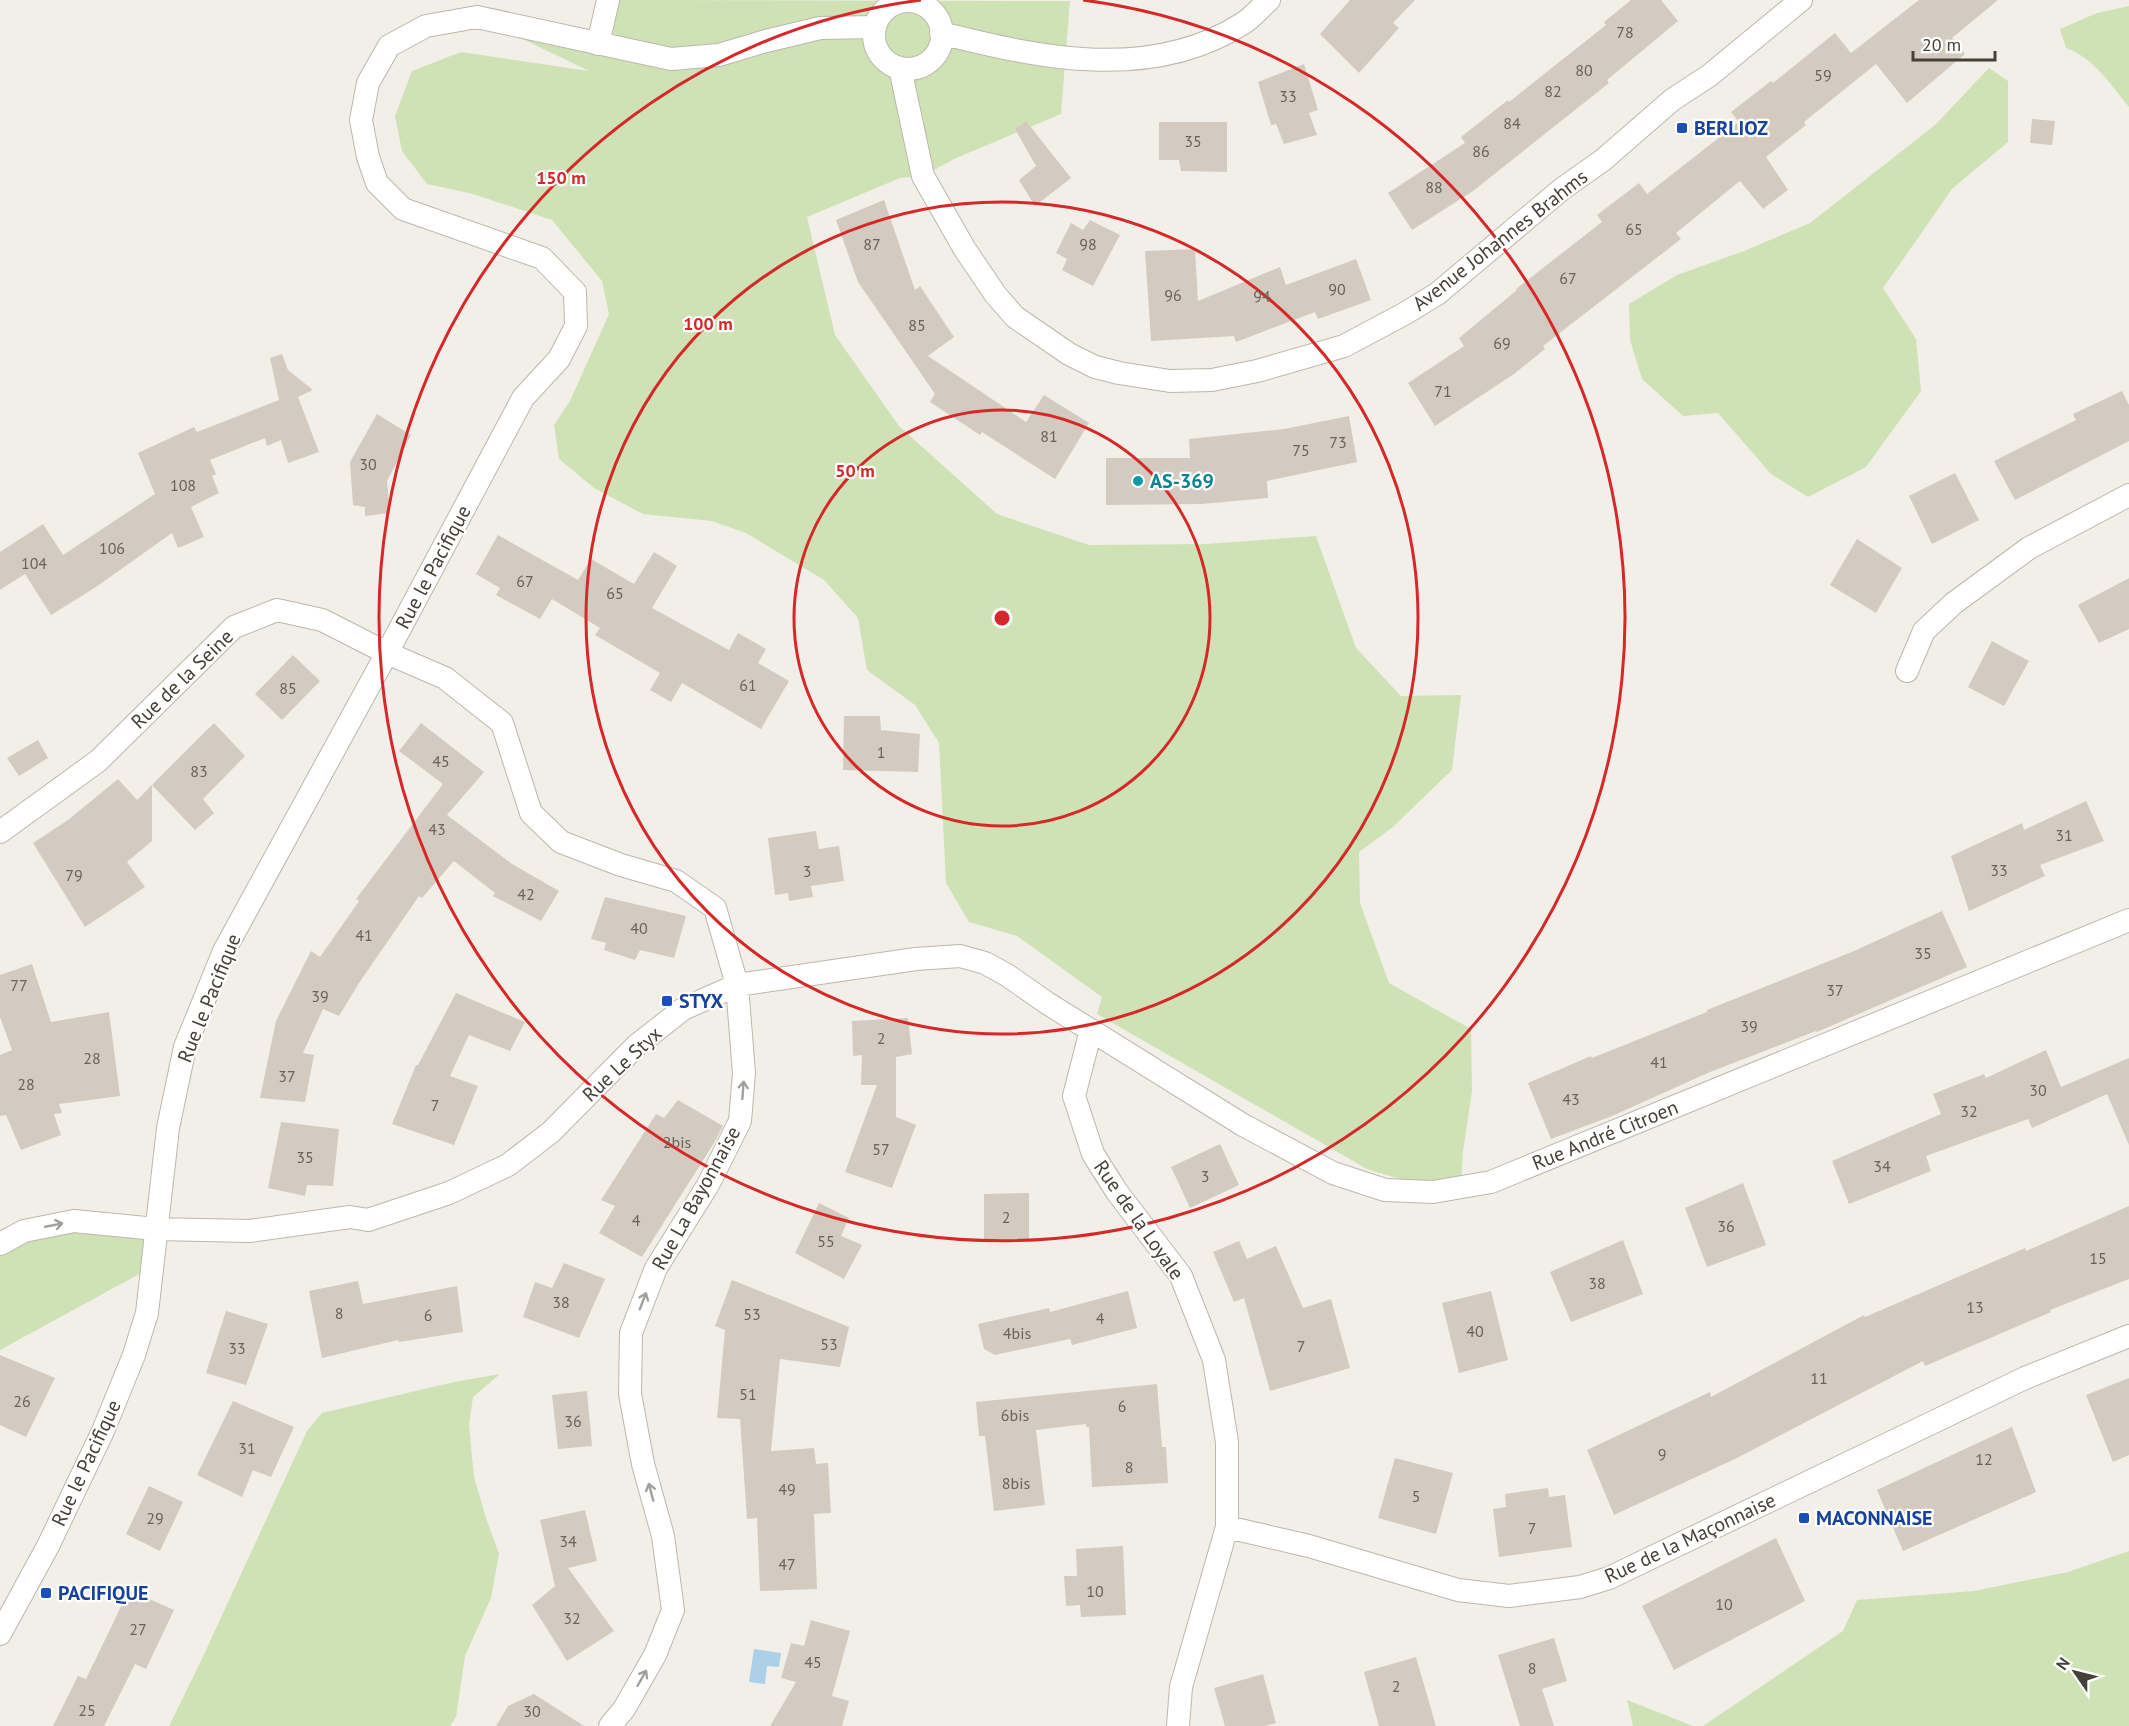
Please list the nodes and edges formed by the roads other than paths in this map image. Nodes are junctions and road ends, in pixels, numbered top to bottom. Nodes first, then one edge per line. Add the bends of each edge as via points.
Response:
1 (608, 0) edge
2 (1269, 0) edge
3 (1801, 0) edge
4 (923, 2) edge
5 (875, 27) junction
6 (941, 33) junction
7 (598, 45) junction
8 (900, 69) junction
9 (2129, 495) edge
10 (387, 653) junction
11 (1907, 671) dead end
12 (0, 832) edge
13 (2129, 920) edge
14 (737, 985) junction
15 (1091, 1030) junction
16 (156, 1230) junction
17 (0, 1244) edge
18 (2129, 1336) edge
19 (1227, 1527) junction
20 (0, 1634) edge
21 (610, 1726) edge
22 (1178, 1726) edge

1 - 7 street
2 - 6 street via 1243,23 1199,46 1166,55 1115,61 1062,58
3 - 8 street, Avenue Johannes Brahms via 1710,75 1672,100 1437,294 1344,346 1212,380 1170,381 1095,367 1015,317 964,248 923,176
4 - 5 street via 893,4 878,18
4 - 6 street via 936,16
5 - 7 street, Rue le Pacifique via 820,28 719,55 671,59
5 - 8 street via 876,49 890,65
6 - 8 street via 941,44 929,61
7 - 10 street, Rue le Pacifique via 477,17 426,26 389,46 368,83 361,120 377,183 403,209 542,258 575,292 576,326 559,359 523,398
9 - 11 street via 2029,548 1954,603 1924,631
10 - 12 street, Rue de la Seine via 322,620 277,610 234,627 98,761
10 - 14 street, Rue La Bayonnaise via 445,678 502,723 531,813 561,842 621,866 676,881 715,908
10 - 16 street, Rue le Pacifique via 224,951 185,1047 168,1128
13 - 15 street, Rue André Citroen via 1491,1182 1433,1192 1385,1190 1333,1173 1244,1125
14 - 15 street, Rue Le Styx via 960,956 1007,975
14 - 16 street, Rue Le Styx via 683,1009 636,1046 551,1132 508,1165 449,1193 368,1220 350,1216 249,1231
21 -> 14 street, Rue La Bayonnaise via 655,1655 673,1610 663,1536 643,1464 630,1394 630,1333 656,1268 708,1185 740,1121 744,1073
15 - 19 street, Rue de la Loyale via 1074,1096 1093,1154 1181,1276 1214,1359 1227,1442
17 -> 16 street, Rue Le Styx via 24,1231 74,1221
16 - 20 street, Rue le Pacifique via 147,1313 128,1371 104,1431
18 - 19 street, Rue de la Maçonnaise via 2025,1378 1609,1578 1580,1587 1509,1596 1458,1590 1309,1546
19 - 22 street, Rue de la Loyale via 1181,1687

